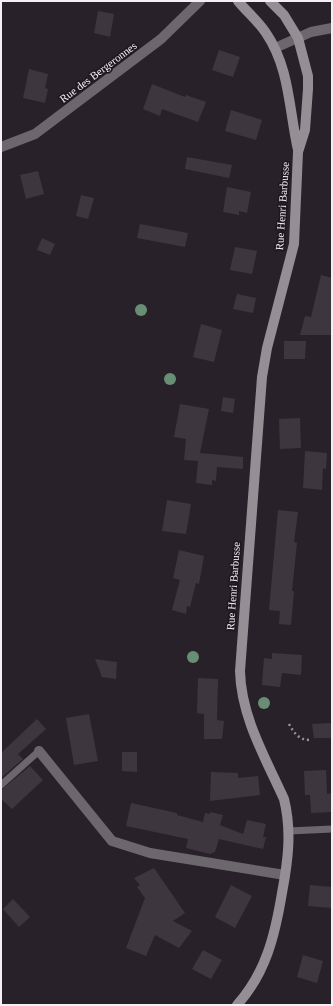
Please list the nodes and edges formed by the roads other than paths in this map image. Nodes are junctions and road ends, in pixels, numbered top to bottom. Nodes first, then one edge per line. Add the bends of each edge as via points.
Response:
1 (200, 1) edge
2 (238, 1) edge
3 (270, 1) edge
4 (332, 28) edge
5 (298, 38) junction
6 (275, 48) junction
7 (1, 147) edge
8 (298, 152) junction
9 (39, 751) joint
10 (1, 784) edge
11 (332, 829) edge
12 (289, 831) junction
13 (285, 874) junction
14 (236, 1005) edge

1 - 7 street, Rue des Bergeronnes via 161,40 35,134
2 - 6 street via 266,32
3 - 5 street via 284,15
4 - 5 street via 318,30
5 - 6 street
5 - 8 street via 308,76 305,130
6 - 8 street via 285,78
8 - 12 street, Rue Henri Barbusse via 294,244 262,377 240,671 244,707 284,799
9 - 10 lane
9 - 13 street via 112,841 150,853
11 - 12 lane
12 - 13 street, Rue Henri Barbusse
13 - 14 street, Rue Henri Barbusse via 270,951 257,979

